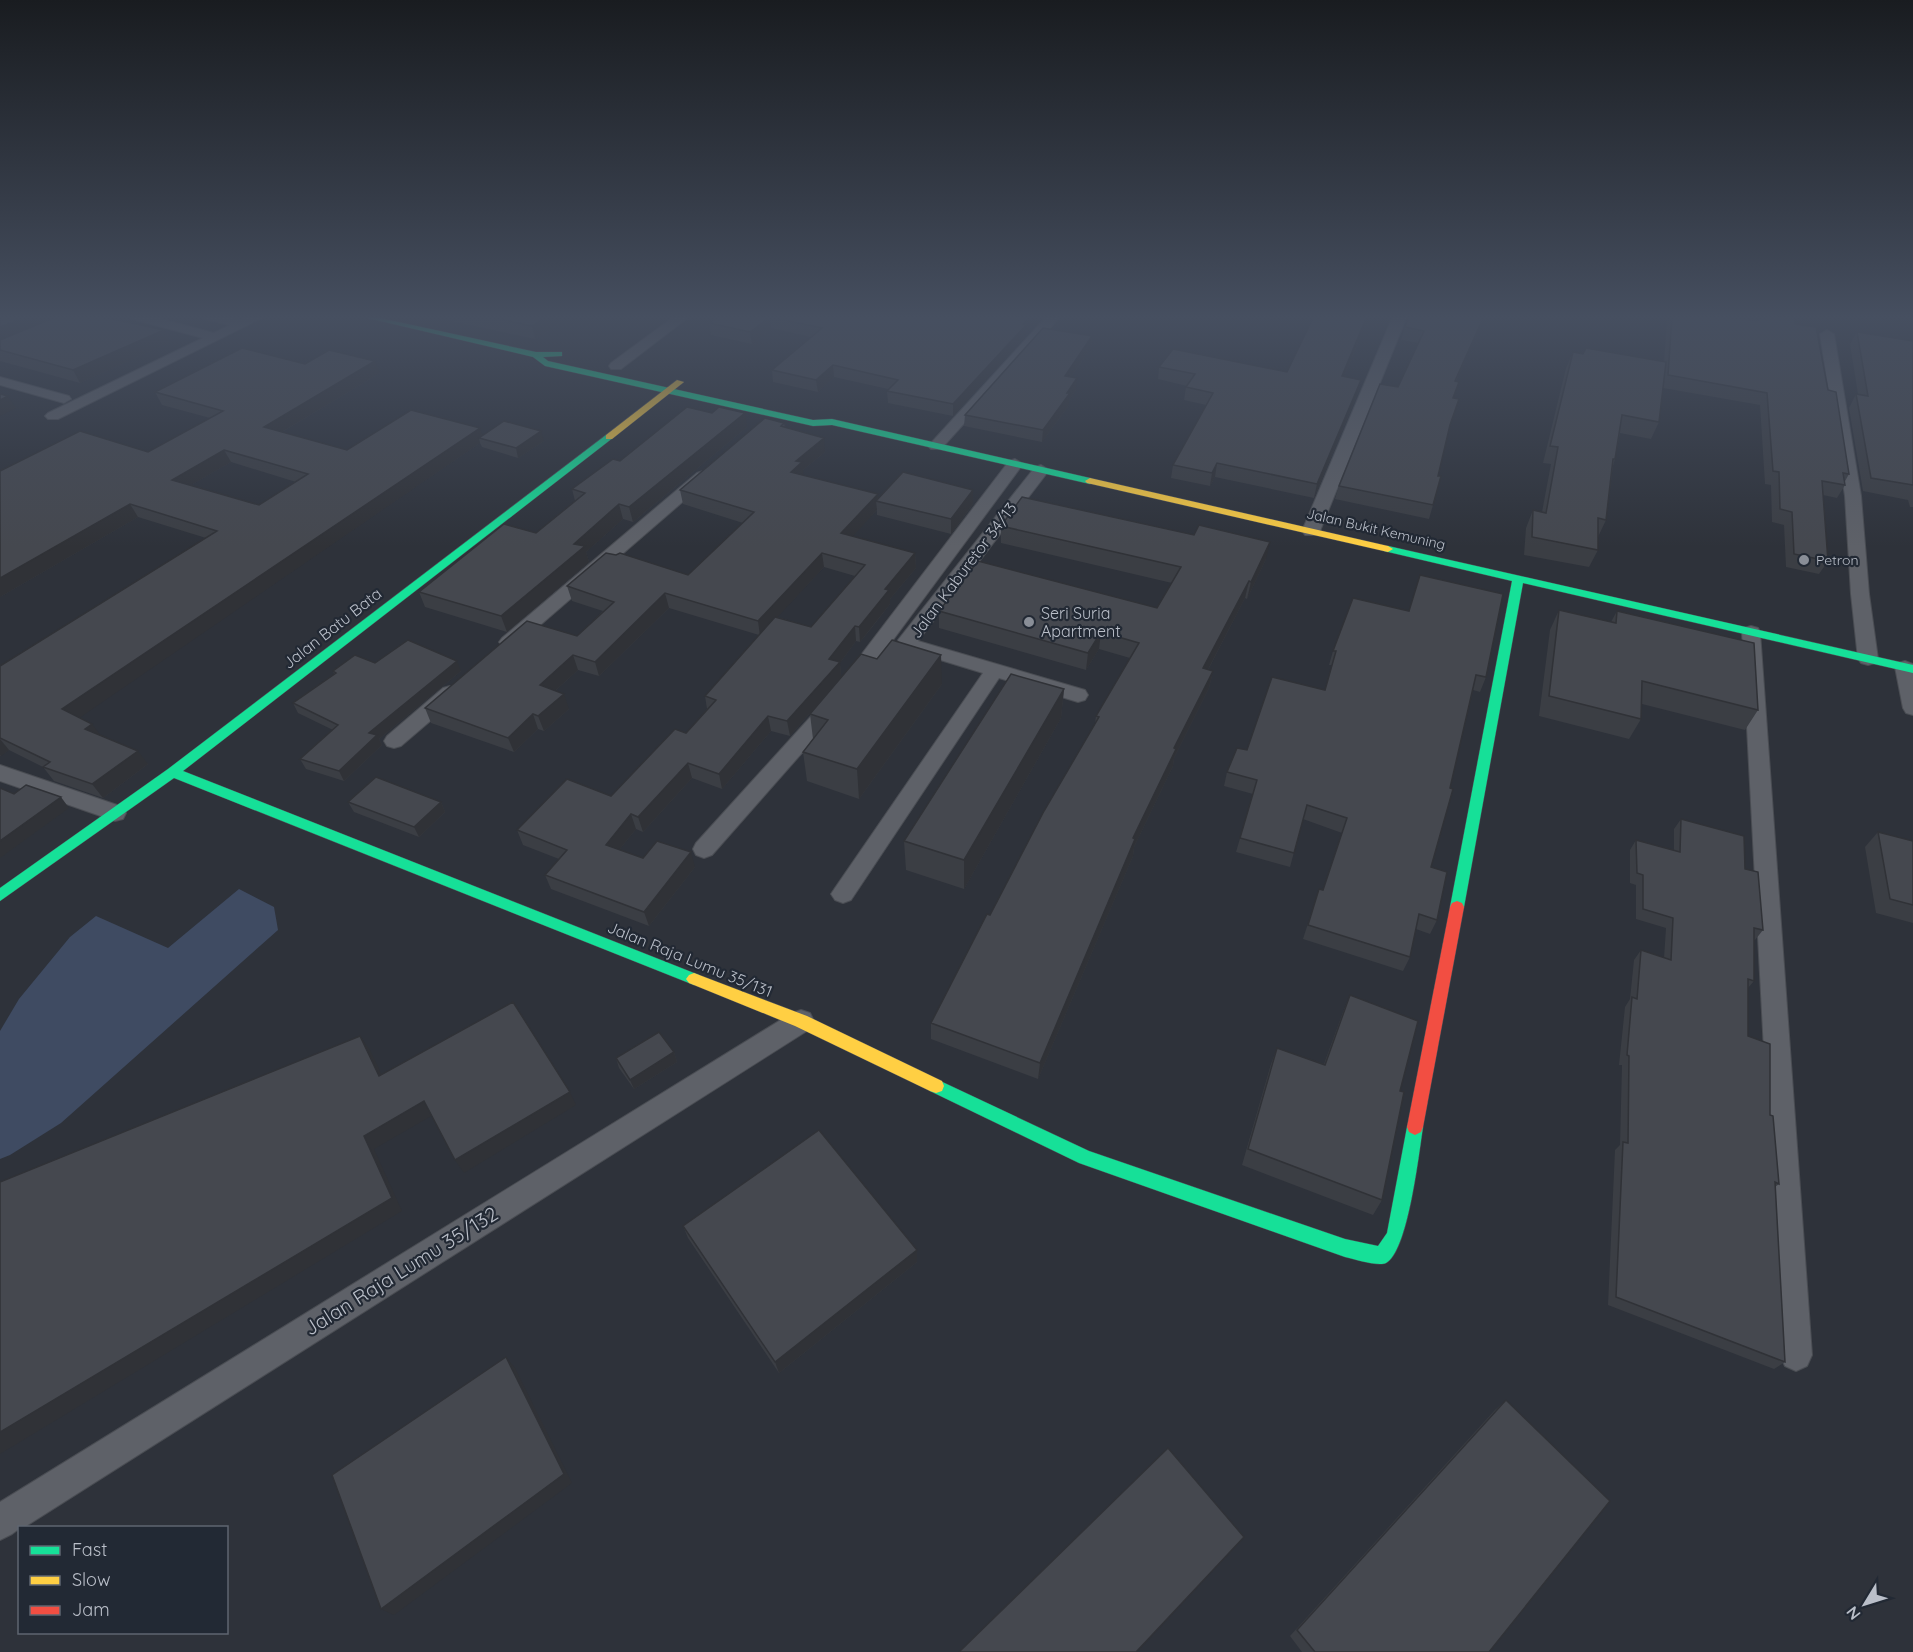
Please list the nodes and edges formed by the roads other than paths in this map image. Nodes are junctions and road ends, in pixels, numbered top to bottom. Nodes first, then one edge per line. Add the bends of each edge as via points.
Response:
1 (43, 393) edge
2 (100, 393) edge
3 (666, 393) edge
4 (700, 393) edge
5 (713, 393) edge
6 (984, 393) edge
7 (1368, 393) edge
8 (1836, 393) edge
9 (64, 399) dead end
10 (775, 414) junction
11 (53, 416) dead end
12 (832, 422) junction
13 (756, 430) edge
14 (936, 446) junction
15 (720, 461) edge
16 (1015, 464) junction
17 (1041, 470) junction
18 (1311, 531) junction
19 (1518, 579) junction
20 (1751, 632) junction
21 (494, 656) edge
22 (1868, 659) junction
23 (1909, 668) edge
24 (994, 671) junction
25 (466, 679) edge
26 (1078, 695) dead end
27 (1913, 708) edge
28 (394, 741) dead end
29 (173, 772) junction
30 (0, 773) edge
31 (115, 813) junction
32 (704, 849) dead end
33 (843, 894) dead end
34 (0, 895) edge
35 (801, 1021) junction
36 (1796, 1355) dead end
37 (0, 1522) edge

1 - 9 street
2 - 11 street
3 - 29 street, Jalan Batu Bata
4 - 10 street, Jalan Bukit Kemuning
5 - 12 street, Jalan Bukit Kemuning via 824,414
6 - 14 street
7 - 18 street
8 - 22 street via 1853,496
10 - 12 street, Jalan Bukit Kemuning via 813,423
10 - 13 street
12 - 14 street, Jalan Bukit Kemuning
14 - 16 street, Jalan Bukit Kemuning
15 - 21 street
16 - 17 street, Jalan Bukit Kemuning
16 - 32 street via 838,699
17 - 18 street, Jalan Bukit Kemuning
17 - 24 street, Jalan Kaburetor 34/13 via 908,640 913,647
18 - 19 street, Jalan Bukit Kemuning
19 - 20 street, Jalan Bukit Kemuning
19 - 35 street, Jalan Raja Lumu 35/131 via 1395,1236 1382,1256 1345,1248 1085,1156
20 - 22 street, Jalan Bukit Kemuning
20 - 36 street
22 - 23 street, Jalan Bukit Kemuning
23 - 27 street
24 - 26 street, Jalan Kaburetor 34/13
24 - 33 street
25 - 28 street
29 - 31 street, Jalan Batu Bata
29 - 35 street, Jalan Raja Lumu 35/131
30 - 31 street
31 - 34 street, Jalan Batu Bata
35 - 37 street, Jalan Raja Lumu 35/132

